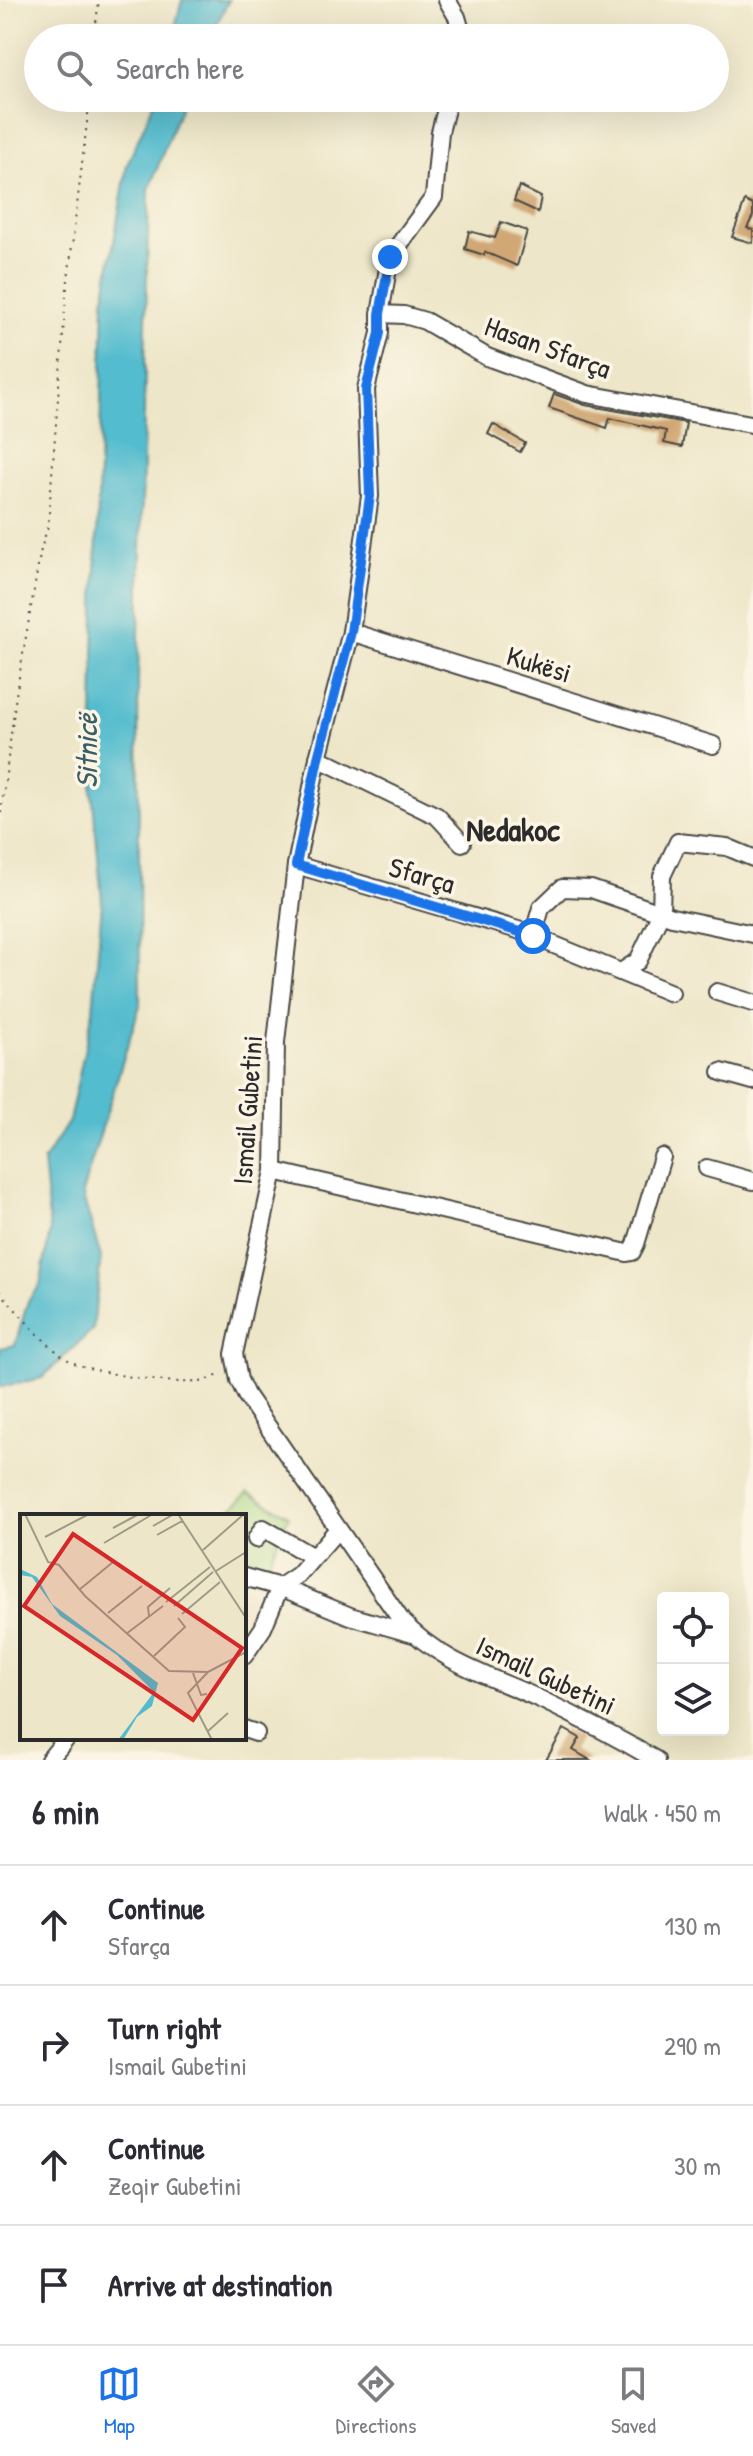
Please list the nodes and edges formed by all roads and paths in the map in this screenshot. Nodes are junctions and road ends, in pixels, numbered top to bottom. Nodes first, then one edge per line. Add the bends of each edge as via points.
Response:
1 (99, 0) edge
2 (447, 0) edge
3 (96, 24) edge
4 (459, 24) edge
5 (88, 112) edge
6 (445, 112) edge
7 (380, 314) junction
8 (751, 424) dead end
9 (351, 632) junction
10 (713, 745) dead end
11 (318, 758) junction
12 (0, 821) edge
13 (462, 843) dead end
14 (753, 858) edge
15 (296, 865) junction
16 (661, 913) junction
17 (753, 934) edge
18 (533, 936) junction
19 (621, 972) junction
20 (717, 992) dead end
21 (671, 993) dead end
22 (753, 1003) edge
23 (721, 1072) dead end
24 (753, 1081) edge
25 (662, 1157) dead end
26 (707, 1168) dead end
27 (274, 1171) junction
28 (753, 1181) edge
29 (0, 1291) edge
30 (235, 1368) junction
31 (338, 1529) junction
32 (256, 1539) dead end
33 (313, 1557) junction
34 (246, 1578) edge
35 (280, 1587) junction
36 (414, 1635) junction
37 (246, 1653) edge
38 (65, 1740) edge
39 (49, 1760) edge
40 (656, 1760) edge

1 - 3 path
2 - 4 street
5 - 12 path via 66,296 48,526 16,695
6 - 7 street, Ismail Gubetini via 434,197 390,257
7 - 8 street, Hasan Sfarça via 425,321 487,357 587,394
7 - 9 street, Ismail Gubetini via 366,389 370,496
9 - 10 street, Kukësi
9 - 11 street, Ismail Gubetini
11 - 13 street via 437,816
11 - 15 street, Ismail Gubetini
14 - 16 street via 727,847 678,842 662,876
15 - 18 street, Sfarça
15 - 27 street, Ismail Gubetini via 276,1042
16 - 17 street
16 - 18 street via 591,889 562,888 541,908
16 - 19 street via 638,961
18 - 19 street, Sfarça
19 - 21 street, Sfarça
20 - 22 street
23 - 24 street
25 - 27 street via 636,1244 627,1253
26 - 28 street
27 - 30 street, Ismail Gubetini
29 - 30 path via 68,1360 98,1371 200,1383
30 - 31 street, Ismail Gubetini via 246,1395
31 - 33 street
31 - 36 street, Ismail Gubetini
32 - 33 street via 263,1528
33 - 35 street
34 - 35 street
35 - 36 street
35 - 37 street
36 - 40 street, Ismail Gubetini via 438,1652
38 - 39 street

